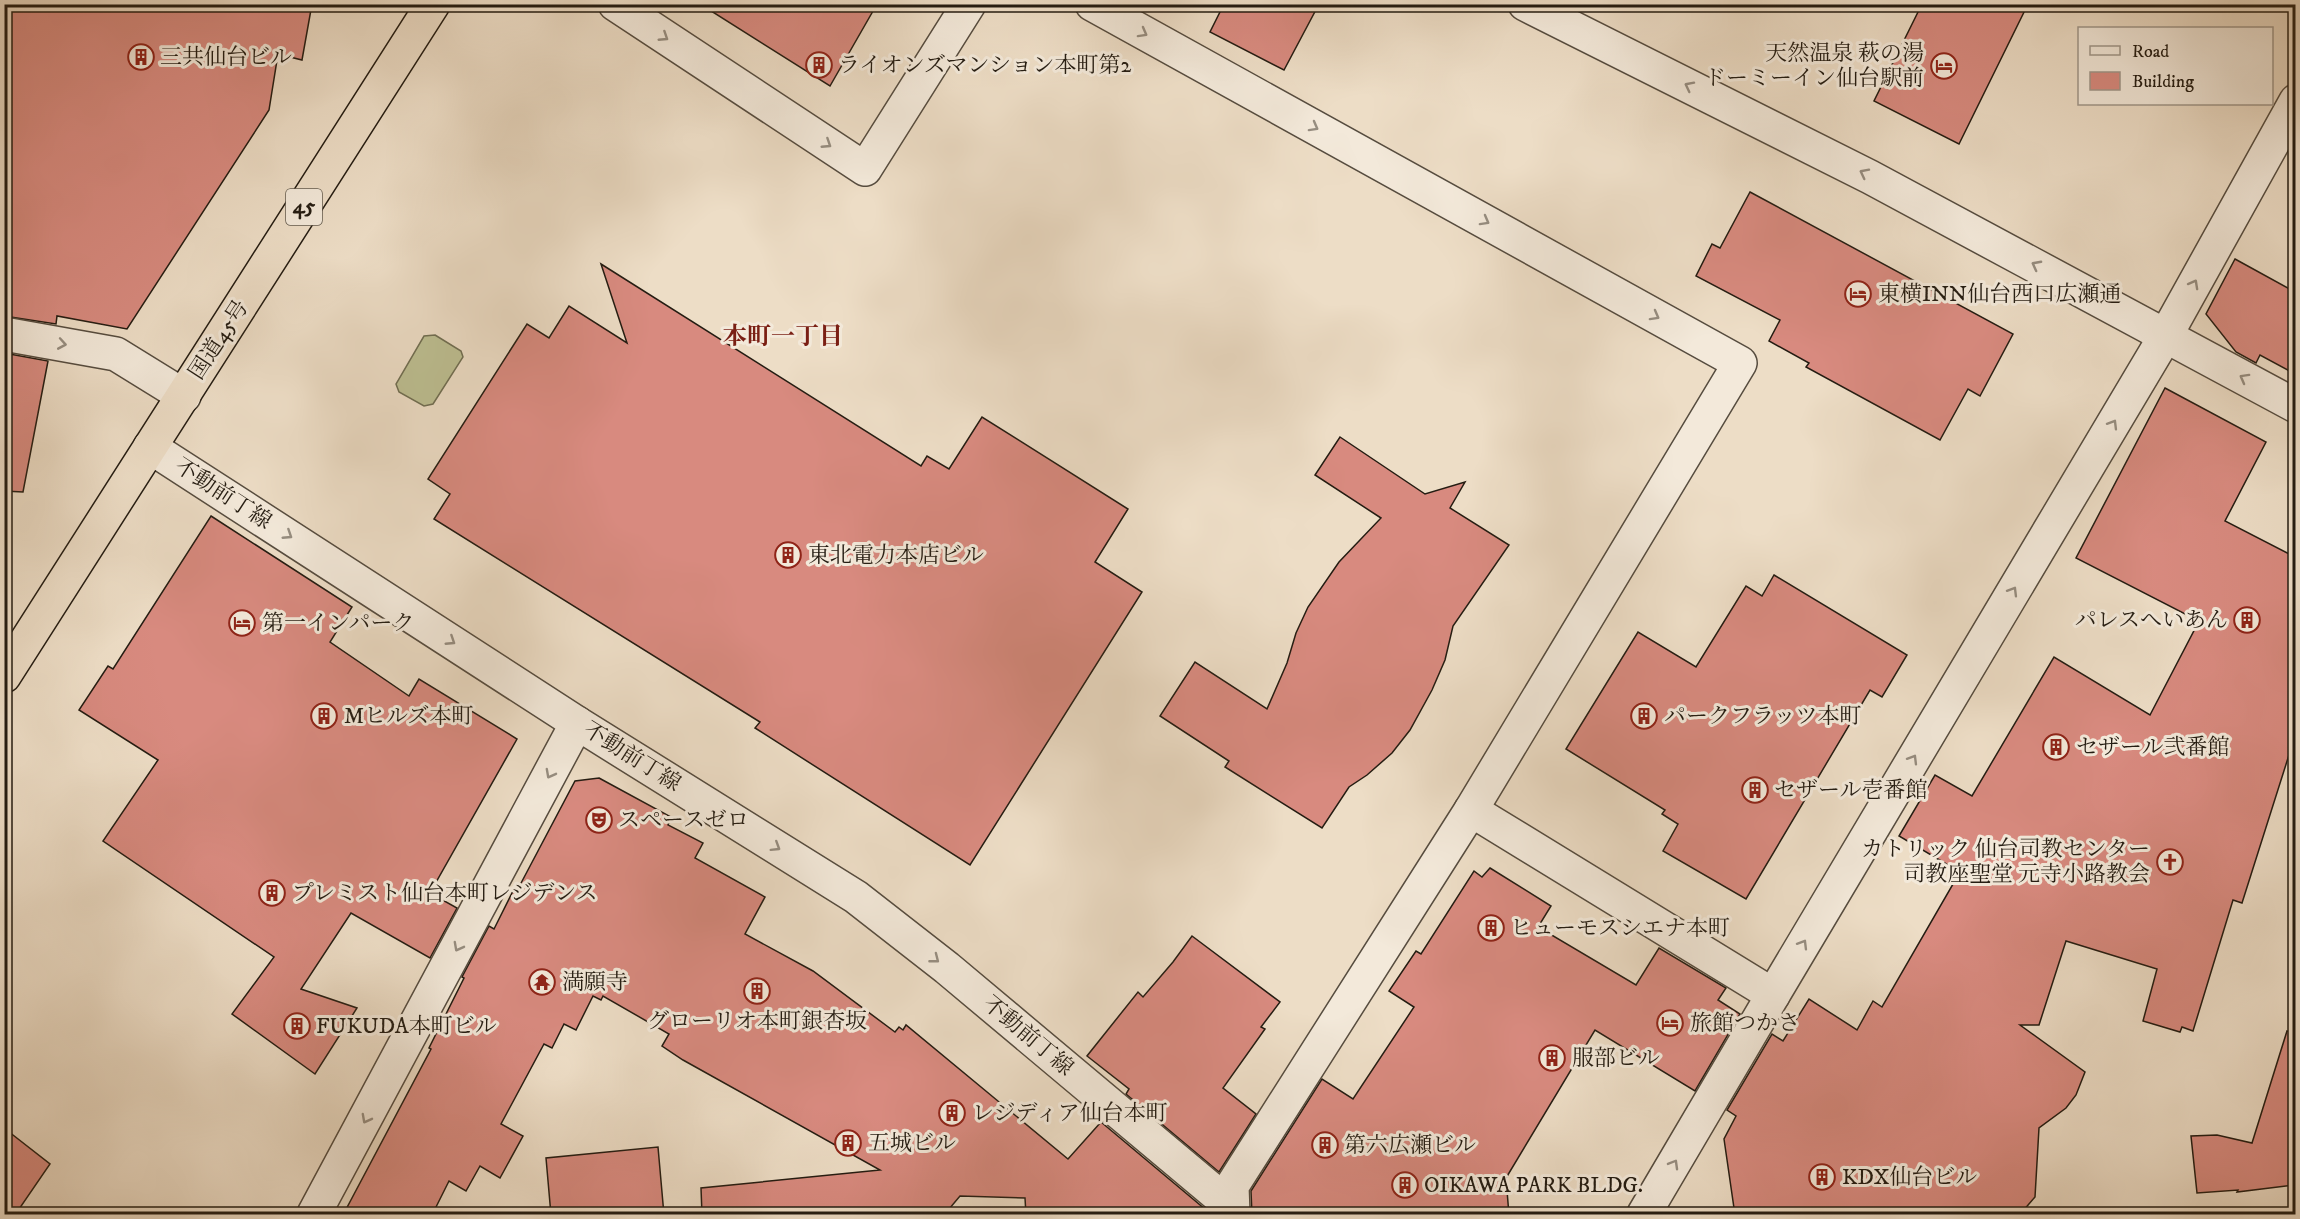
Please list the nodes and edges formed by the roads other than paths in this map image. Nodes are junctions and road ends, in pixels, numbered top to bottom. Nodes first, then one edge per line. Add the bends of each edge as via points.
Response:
1 (433, 4) edge
2 (615, 4) edge
3 (969, 4) edge
4 (1092, 4) edge
5 (1525, 4) edge
6 (2295, 101) edge
7 (4, 334) edge
8 (2166, 335) junction
9 (184, 396) junction
10 (2295, 406) edge
11 (150, 447) junction
12 (4, 676) edge
13 (577, 723) junction
14 (1471, 810) junction
15 (1773, 994) junction
16 (1232, 1211) edge
17 (314, 1215) edge
18 (1644, 1215) edge

1 - 9 highway, 国道45号 / 45
2 -> 3 street via 865,169
4 -> 14 street via 1740,363
8 -> 5 street via 1870,177
8 -> 6 street
7 -> 9 street via 116,354
10 -> 8 street
15 -> 8 street
9 - 11 highway, 国道45号 / 45
11 - 12 highway, 国道45号 / 45
11 -> 13 street, 不動前丁線
13 -> 16 street, 不動前丁線 via 856,897 947,968
13 -> 17 street
14 - 15 street
14 - 16 street via 1232,1186
18 -> 15 street

